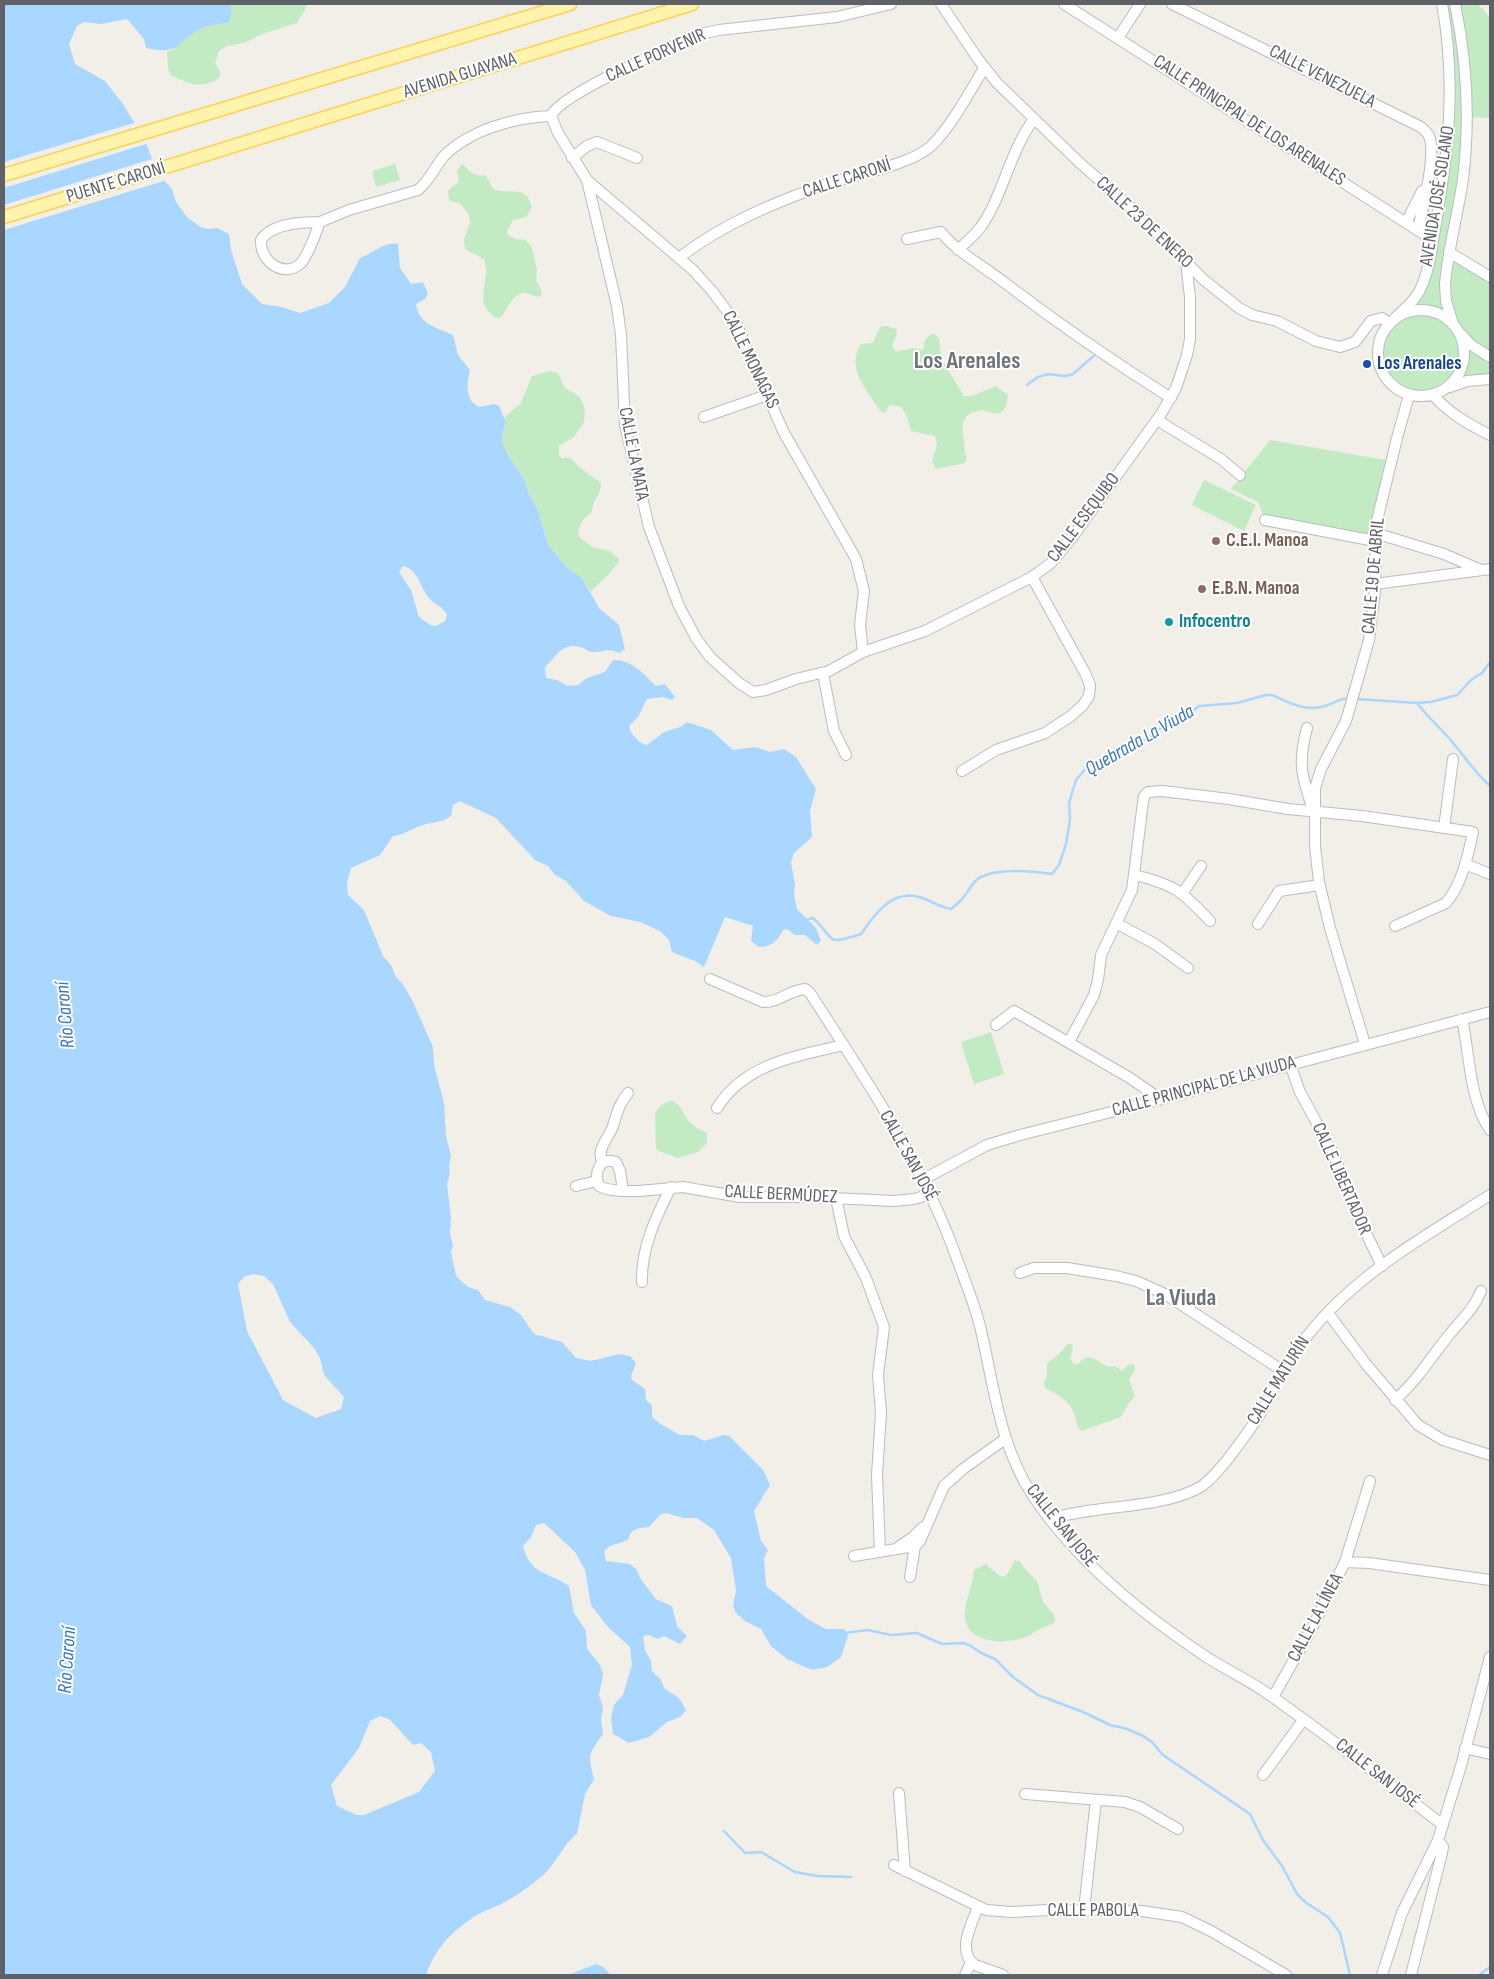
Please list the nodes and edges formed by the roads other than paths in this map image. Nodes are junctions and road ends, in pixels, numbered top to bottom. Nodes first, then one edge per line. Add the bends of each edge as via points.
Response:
1 (570, 4) edge
2 (692, 4) edge
3 (891, 4) edge
4 (941, 4) edge
5 (1064, 4) edge
6 (1140, 4) edge
7 (1172, 4) edge
8 (1442, 4) edge
9 (1455, 4) edge
10 (1118, 38) junction
11 (984, 68) junction
12 (551, 116) junction
13 (1034, 119) junction
14 (229, 148) joint
15 (572, 158) junction
16 (637, 158) dead end
17 (4, 175) edge
18 (1428, 179) junction
19 (587, 180) junction
20 (4, 217) edge
21 (320, 222) junction
22 (1406, 222) junction
23 (1418, 230) junction
24 (907, 239) dead end
25 (1433, 240) junction
26 (958, 250) junction
27 (1449, 252) junction
28 (680, 257) junction
29 (1186, 262) junction
30 (1490, 277) edge
31 (1392, 321) junction
32 (1456, 327) junction
33 (1490, 356) edge
34 (1490, 380) edge
35 (1447, 388) junction
36 (767, 394) junction
37 (1409, 395) junction
38 (1433, 395) junction
39 (1171, 398) junction
40 (704, 417) dead end
41 (1157, 420) junction
42 (1490, 435) edge
43 (1240, 475) dead end
44 (1265, 520) dead end
45 (1375, 537) junction
46 (1486, 570) edge
47 (1032, 577) junction
48 (1375, 584) junction
49 (863, 652) junction
50 (823, 673) junction
51 (758, 692) joint
52 (1307, 728) dead end
53 (846, 755) dead end
54 (1453, 759) dead end
55 (962, 771) dead end
56 (1314, 812) junction
57 (1444, 828) junction
58 (1465, 864) junction
59 (1201, 866) dead end
60 (1490, 874) edge
61 (1135, 875) junction
62 (1320, 886) junction
63 (1182, 894) junction
64 (1210, 922) dead end
65 (1116, 923) junction
66 (1258, 924) dead end
67 (1395, 926) dead end
68 (1188, 968) dead end
69 (710, 979) dead end
70 (1490, 1012) edge
71 (1462, 1019) junction
72 (996, 1025) dead end
73 (1069, 1042) junction
74 (1364, 1044) junction
75 (844, 1045) junction
76 (1290, 1064) junction
77 (628, 1093) dead end
78 (1160, 1099) junction
79 (718, 1108) dead end
80 (1490, 1130) edge
81 (603, 1163) junction
82 (924, 1179) junction
83 (599, 1184) junction
84 (576, 1186) dead end
85 (671, 1187) junction
86 (622, 1190) junction
87 (931, 1194) junction
88 (1490, 1196) edge
89 (836, 1198) junction
90 (1382, 1266) junction
91 (1020, 1273) dead end
92 (642, 1282) dead end
93 (1481, 1291) dead end
94 (1328, 1313) junction
95 (1283, 1371) junction
96 (1395, 1400) junction
97 (1005, 1439) junction
98 (1490, 1455) edge
99 (1370, 1480) dead end
100 (1051, 1519) junction
101 (928, 1520) junction
102 (915, 1546) junction
103 (884, 1552) junction
104 (854, 1556) dead end
105 (1345, 1562) junction
106 (910, 1577) dead end
107 (1490, 1580) edge
108 (1490, 1657) edge
109 (1273, 1697) junction
110 (1304, 1719) junction
111 (1465, 1748) junction
112 (1490, 1754) edge
113 (1263, 1775) dead end
114 (899, 1793) dead end
115 (1024, 1794) dead end
116 (1096, 1800) junction
117 (1443, 1825) junction
118 (1178, 1829) dead end
119 (1438, 1840) junction
120 (894, 1865) dead end
121 (905, 1871) junction
122 (978, 1907) junction
123 (1084, 1910) junction
124 (971, 1962) junction
125 (965, 1975) edge
126 (1003, 1975) edge
127 (1286, 1975) edge
128 (1382, 1975) edge
129 (1411, 1975) edge

1 - 17 main road, AVENIDA GUAYANA
2 - 14 main road, AVENIDA GUAYANA
3 - 12 street, CALLE PORVENIR via 843,16 705,33 590,86 565,101
4 - 11 street, CALLE 23 DE ENERO
5 - 10 street, CALLE PRINCIPAL DE LOS ARENALES
6 - 10 street
7 - 18 street, CALLE VENEZUELA via 1421,127 1429,136 1432,151
8 - 25 street, AVENIDA JOSÉ SOLANO via 1449,58 1450,112 1447,162
9 - 27 street, AVENIDA JOSÉ SOLANO via 1463,59 1467,139 1463,181
10 - 22 street, CALLE PRINCIPAL DE LOS ARENALES
11 - 13 street, CALLE 23 DE ENERO
11 - 28 street, CALLE CARONÍ via 943,131 925,150 908,160 787,199 717,232
12 - 15 street, CALLE MONAGAS
12 - 21 street via 516,121 480,132 448,153 418,190
13 - 26 street via 984,221
13 - 29 street, CALLE 23 DE ENERO
14 - 20 main road, PUENTE CARONÍ
15 - 16 street via 597,142
15 - 19 street, CALLE MONAGAS
18 - 22 street, CALLE VENEZUELA
18 - 23 street, CALLE VENEZUELA
19 - 28 street, CALLE MONAGAS
19 - 51 street, CALLE LA MATA via 618,306 625,425 649,527 679,606 696,638 710,657 739,683 749,691
21 - 21 street via 304,260 298,266 277,267 264,256 260,240 266,234 286,226
22 - 23 street, CALLE PRINCIPAL DE LOS ARENALES
23 - 25 street, CALLE PRINCIPAL DE LOS ARENALES
24 - 26 street via 941,232
25 - 31 street, AVENIDA JOSÉ SOLANO via 1421,289
26 - 39 street via 1062,326
27 - 30 street
27 - 32 street, AVENIDA JOSÉ SOLANO via 1445,292
28 - 36 street, CALLE MONAGAS via 731,316
29 - 31 street, CALLE 23 DE ENERO via 1239,308 1334,347 1355,342 1375,318
29 - 39 street, CALLE ESEQUIBO via 1190,297 1189,348
31 - 32 street via 1410,311 1425,310 1441,314
31 - 37 street via 1379,345 1381,368 1395,388
32 - 33 street via 1471,345
32 - 35 street via 1464,345 1464,361 1458,376
34 - 35 street via 1467,381
35 - 38 street
36 - 40 street
36 - 49 street, CALLE MONAGAS via 790,445 856,559 864,591 860,625
37 - 38 street
37 - 45 street, CALLE 19 DE ABRIL
38 - 42 street via 1461,420
39 - 41 street, CALLE ESEQUIBO
41 - 43 street
41 - 47 street, CALLE ESEQUIBO via 1051,563
44 - 45 street
45 - 46 street via 1444,554
45 - 48 street, CALLE 19 DE ABRIL
46 - 48 street
47 - 49 street, CALLE ESEQUIBO via 925,631
47 - 55 street via 1085,673 1090,685 1089,696 1057,726 1034,738 996,750
48 - 56 street, CALLE 19 DE ABRIL via 1369,640 1352,705 1317,778
49 - 50 street, CALLE ESEQUIBO
50 - 51 street, CALLE ESEQUIBO
50 - 53 street via 834,731
52 - 56 street via 1300,762
54 - 57 street
56 - 57 street
56 - 61 street via 1190,794 1148,792 1143,802
56 - 62 street, CALLE 19 DE ABRIL
57 - 58 street via 1473,832
58 - 60 street
58 - 67 street via 1446,903
59 - 63 street
61 - 63 street via 1168,884
61 - 65 street via 1129,900
62 - 66 street via 1279,891
62 - 74 street, CALLE 19 DE ABRIL
63 - 64 street
65 - 68 street via 1163,949
65 - 73 street via 1101,955 1094,995
69 - 75 street, CALLE SAN JOSÉ via 763,1002 806,989
70 - 71 street, CALLE PRINCIPAL DE LA VIUDA
71 - 74 street, CALLE PRINCIPAL DE LA VIUDA
71 - 80 street via 1476,1096 1484,1122
72 - 73 street via 1014,1011
73 - 78 street
74 - 76 street, CALLE PRINCIPAL DE LA VIUDA
75 - 79 street via 795,1055 769,1066 734,1087
75 - 82 street, CALLE SAN JOSÉ
76 - 78 street, CALLE PRINCIPAL DE LA VIUDA
76 - 90 street, CALLE LIBERTADOR via 1300,1092 1333,1153
77 - 81 street via 601,1151
78 - 82 street, CALLE PRINCIPAL DE LA VIUDA via 998,1141
81 - 83 street via 597,1170
81 - 86 street via 612,1161 618,1166
82 - 87 street, CALLE SAN JOSÉ
83 - 84 street, CALLE BERMÚDEZ
83 - 86 street, CALLE BERMÚDEZ
85 - 86 street, CALLE BERMÚDEZ
85 - 89 street, CALLE BERMÚDEZ via 692,1187 740,1197
85 - 92 street via 646,1246
87 - 89 street, CALLE BERMÚDEZ via 907,1201
87 - 97 street, CALLE SAN JOSÉ via 978,1320
88 - 90 street, CALLE MATURÍN
89 - 103 street via 844,1236 866,1278 884,1327 878,1375 882,1413 877,1474
90 - 94 street, CALLE MATURÍN via 1354,1286
91 - 95 street via 1034,1268 1067,1268 1136,1281 1174,1299
93 - 96 street via 1472,1309
94 - 95 street, CALLE MATURÍN via 1309,1333
94 - 96 street
95 - 100 street, CALLE MATURÍN via 1263,1410 1232,1454 1206,1482 1174,1497
96 - 98 street via 1425,1432
97 - 100 street, CALLE SAN JOSÉ via 1028,1487
97 - 101 street via 963,1468 944,1486
99 - 105 street
100 - 109 street, CALLE SAN JOSÉ via 1100,1575 1140,1610
101 - 102 street
101 - 103 street via 898,1548
102 - 103 street
102 - 106 street
103 - 104 street
105 - 107 street, CALLE LA LÍNEA
105 - 109 street, CALLE LA LÍNEA
108 - 111 street
109 - 110 street, CALLE SAN JOSÉ
110 - 113 street
110 - 117 street, CALLE SAN JOSÉ
111 - 112 street
111 - 117 street
114 - 121 street
115 - 116 street
116 - 118 street via 1119,1801 1140,1807
116 - 123 street
117 - 119 street
119 - 128 street via 1402,1913
119 - 129 street via 1443,1847 1442,1854
120 - 121 street, CALLE PABOLA
121 - 122 street, CALLE PABOLA
122 - 123 street, CALLE PABOLA via 1012,1912
122 - 124 street via 966,1942 966,1953
123 - 127 street, CALLE PABOLA via 1142,1911 1182,1917
124 - 125 street
124 - 126 street

